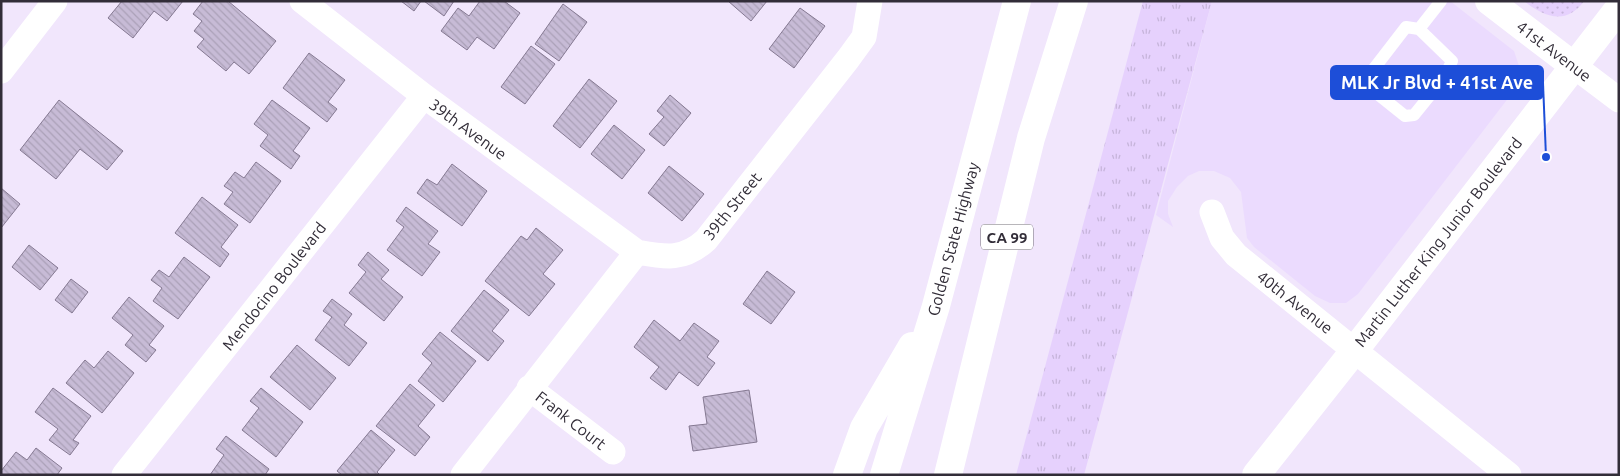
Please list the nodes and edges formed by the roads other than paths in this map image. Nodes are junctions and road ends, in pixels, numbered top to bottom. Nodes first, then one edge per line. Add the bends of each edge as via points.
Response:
1 (55, 1) edge
2 (302, 1) edge
3 (870, 1) edge
4 (1017, 1) edge
5 (1074, 1) edge
6 (1441, 1) edge
7 (1489, 1) edge
8 (1619, 8) edge
9 (1419, 29) junction
10 (1574, 66) junction
11 (1, 71) edge
12 (424, 96) junction
13 (1619, 100) edge
14 (1212, 212) dead end
15 (637, 252) junction
16 (936, 306) junction
17 (1354, 351) junction
18 (529, 388) junction
19 (613, 452) dead end
20 (124, 475) edge
21 (463, 475) edge
22 (847, 475) edge
23 (884, 475) edge
24 (948, 475) edge
25 (1256, 475) edge
26 (1509, 475) edge

1 - 11 street
2 - 12 street, 39th Avenue
3 - 15 street, 39th Street via 864,37 706,240 696,249 679,256
4 - 16 main road, Golden State Highway / CA 99
5 - 24 main road, CA 99 via 1031,138
6 - 9 lane
7 - 10 main road, 41st Avenue
8 - 10 main road, Martin Luther King Junior Boulevard
9 - 9 lane via 1452,60 1444,78 1414,115 1405,116 1370,88 1369,75 1406,27
10 - 13 street, 41st Avenue
10 - 17 main road, Martin Luther King Junior Boulevard
12 - 15 street, 39th Avenue
12 - 20 street, Mendocino Boulevard
14 - 17 street, 40th Avenue via 1222,238 1236,255
15 - 18 street
16 - 22 main road via 864,428
16 - 23 main road, Golden State Highway / CA 99
17 - 25 main road, Martin Luther King Junior Boulevard
17 - 26 street, 40th Avenue
18 - 19 street, Frank Court
18 - 21 street

